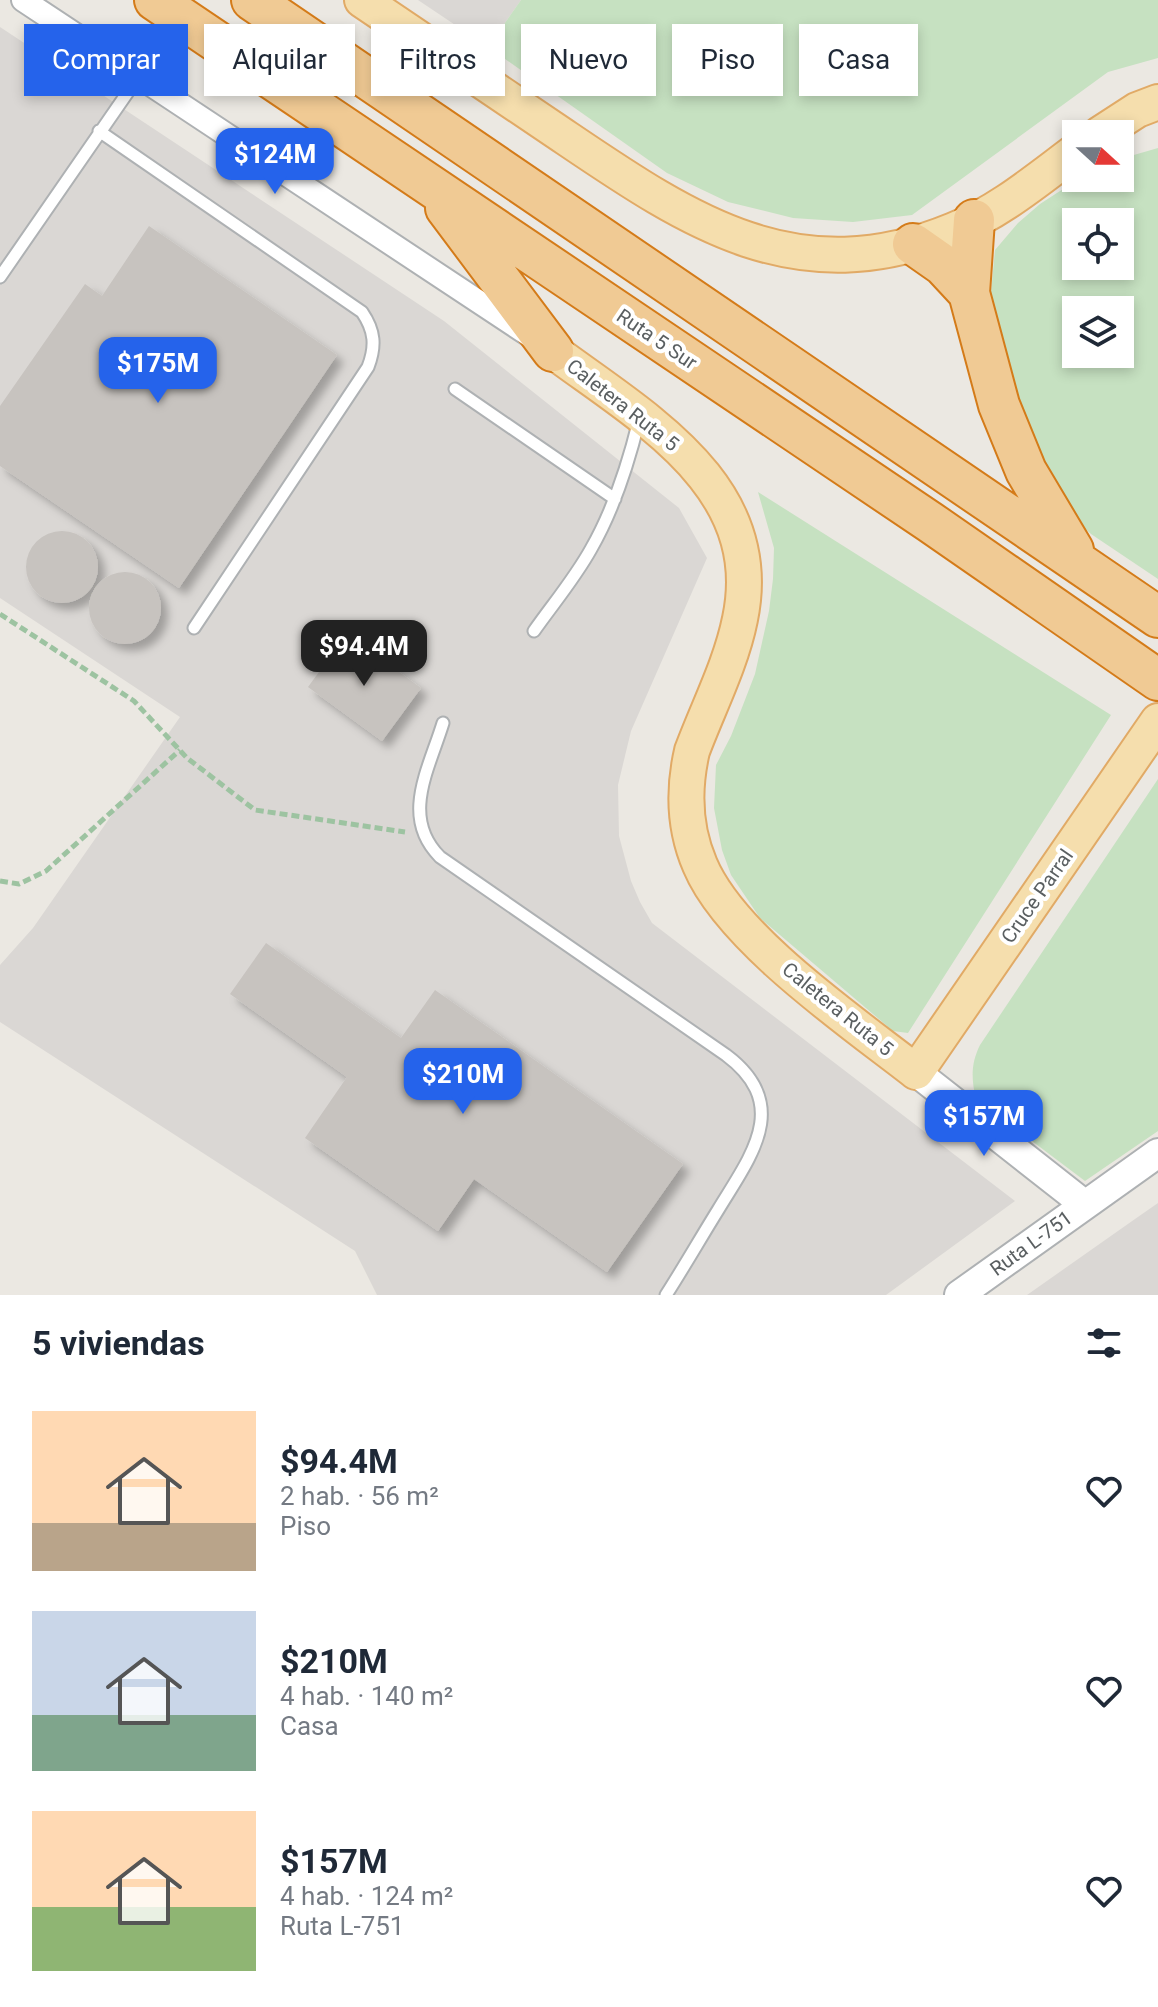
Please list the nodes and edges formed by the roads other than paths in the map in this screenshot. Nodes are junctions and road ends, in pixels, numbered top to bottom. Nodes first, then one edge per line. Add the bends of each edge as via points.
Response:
1 (23, 0) edge
2 (252, 0) edge
3 (362, 0) edge
4 (167, 8) edge
5 (58, 24) edge
6 (123, 96) edge
7 (165, 96) edge
8 (1158, 102) edge
9 (1122, 120) edge
10 (99, 131) junction
11 (1062, 161) edge
12 (426, 183) junction
13 (974, 220) junction
14 (913, 244) junction
15 (0, 277) edge
16 (969, 293) junction
17 (553, 351) junction
18 (455, 389) dead end
19 (640, 416) junction
20 (615, 499) junction
21 (1085, 566) junction
22 (1158, 617) edge
23 (194, 628) dead end
24 (534, 631) dead end
25 (1158, 680) edge
26 (1158, 721) edge
27 (443, 723) dead end
28 (916, 1072) junction
29 (1158, 1153) edge
30 (1084, 1204) junction
31 (666, 1295) edge
32 (959, 1295) edge

1 - 5 street, Caletera Ruta 5
2 - 21 highway
3 - 14 main road via 639,187 725,233 787,251 820,253 872,252
4 - 12 highway, Ruta 5 Sur
6 - 10 lane
7 - 17 street, Caletera Ruta 5
8 - 9 main road
10 - 15 lane
10 - 23 lane via 362,312 373,335 368,367
11 - 13 main road
12 - 17 highway
12 - 25 highway, Ruta 5 Sur
13 - 14 main road
13 - 16 highway
14 - 16 highway
16 - 21 highway via 1013,444 1039,498
17 - 19 main road, Caletera Ruta 5
18 - 20 lane
19 - 20 lane
19 - 28 main road, Caletera Ruta 5 via 709,479 728,510 742,555 740,620 687,773 687,820 700,867 724,906 766,949
20 - 24 lane via 590,552
21 - 22 highway
26 - 28 main road, Cruce Parral
27 - 31 lane via 418,805 423,835 440,857 737,1063 754,1085 761,1115 756,1147
28 - 30 street, Ruta L-751
29 - 30 street
30 - 32 street, Ruta L-751

